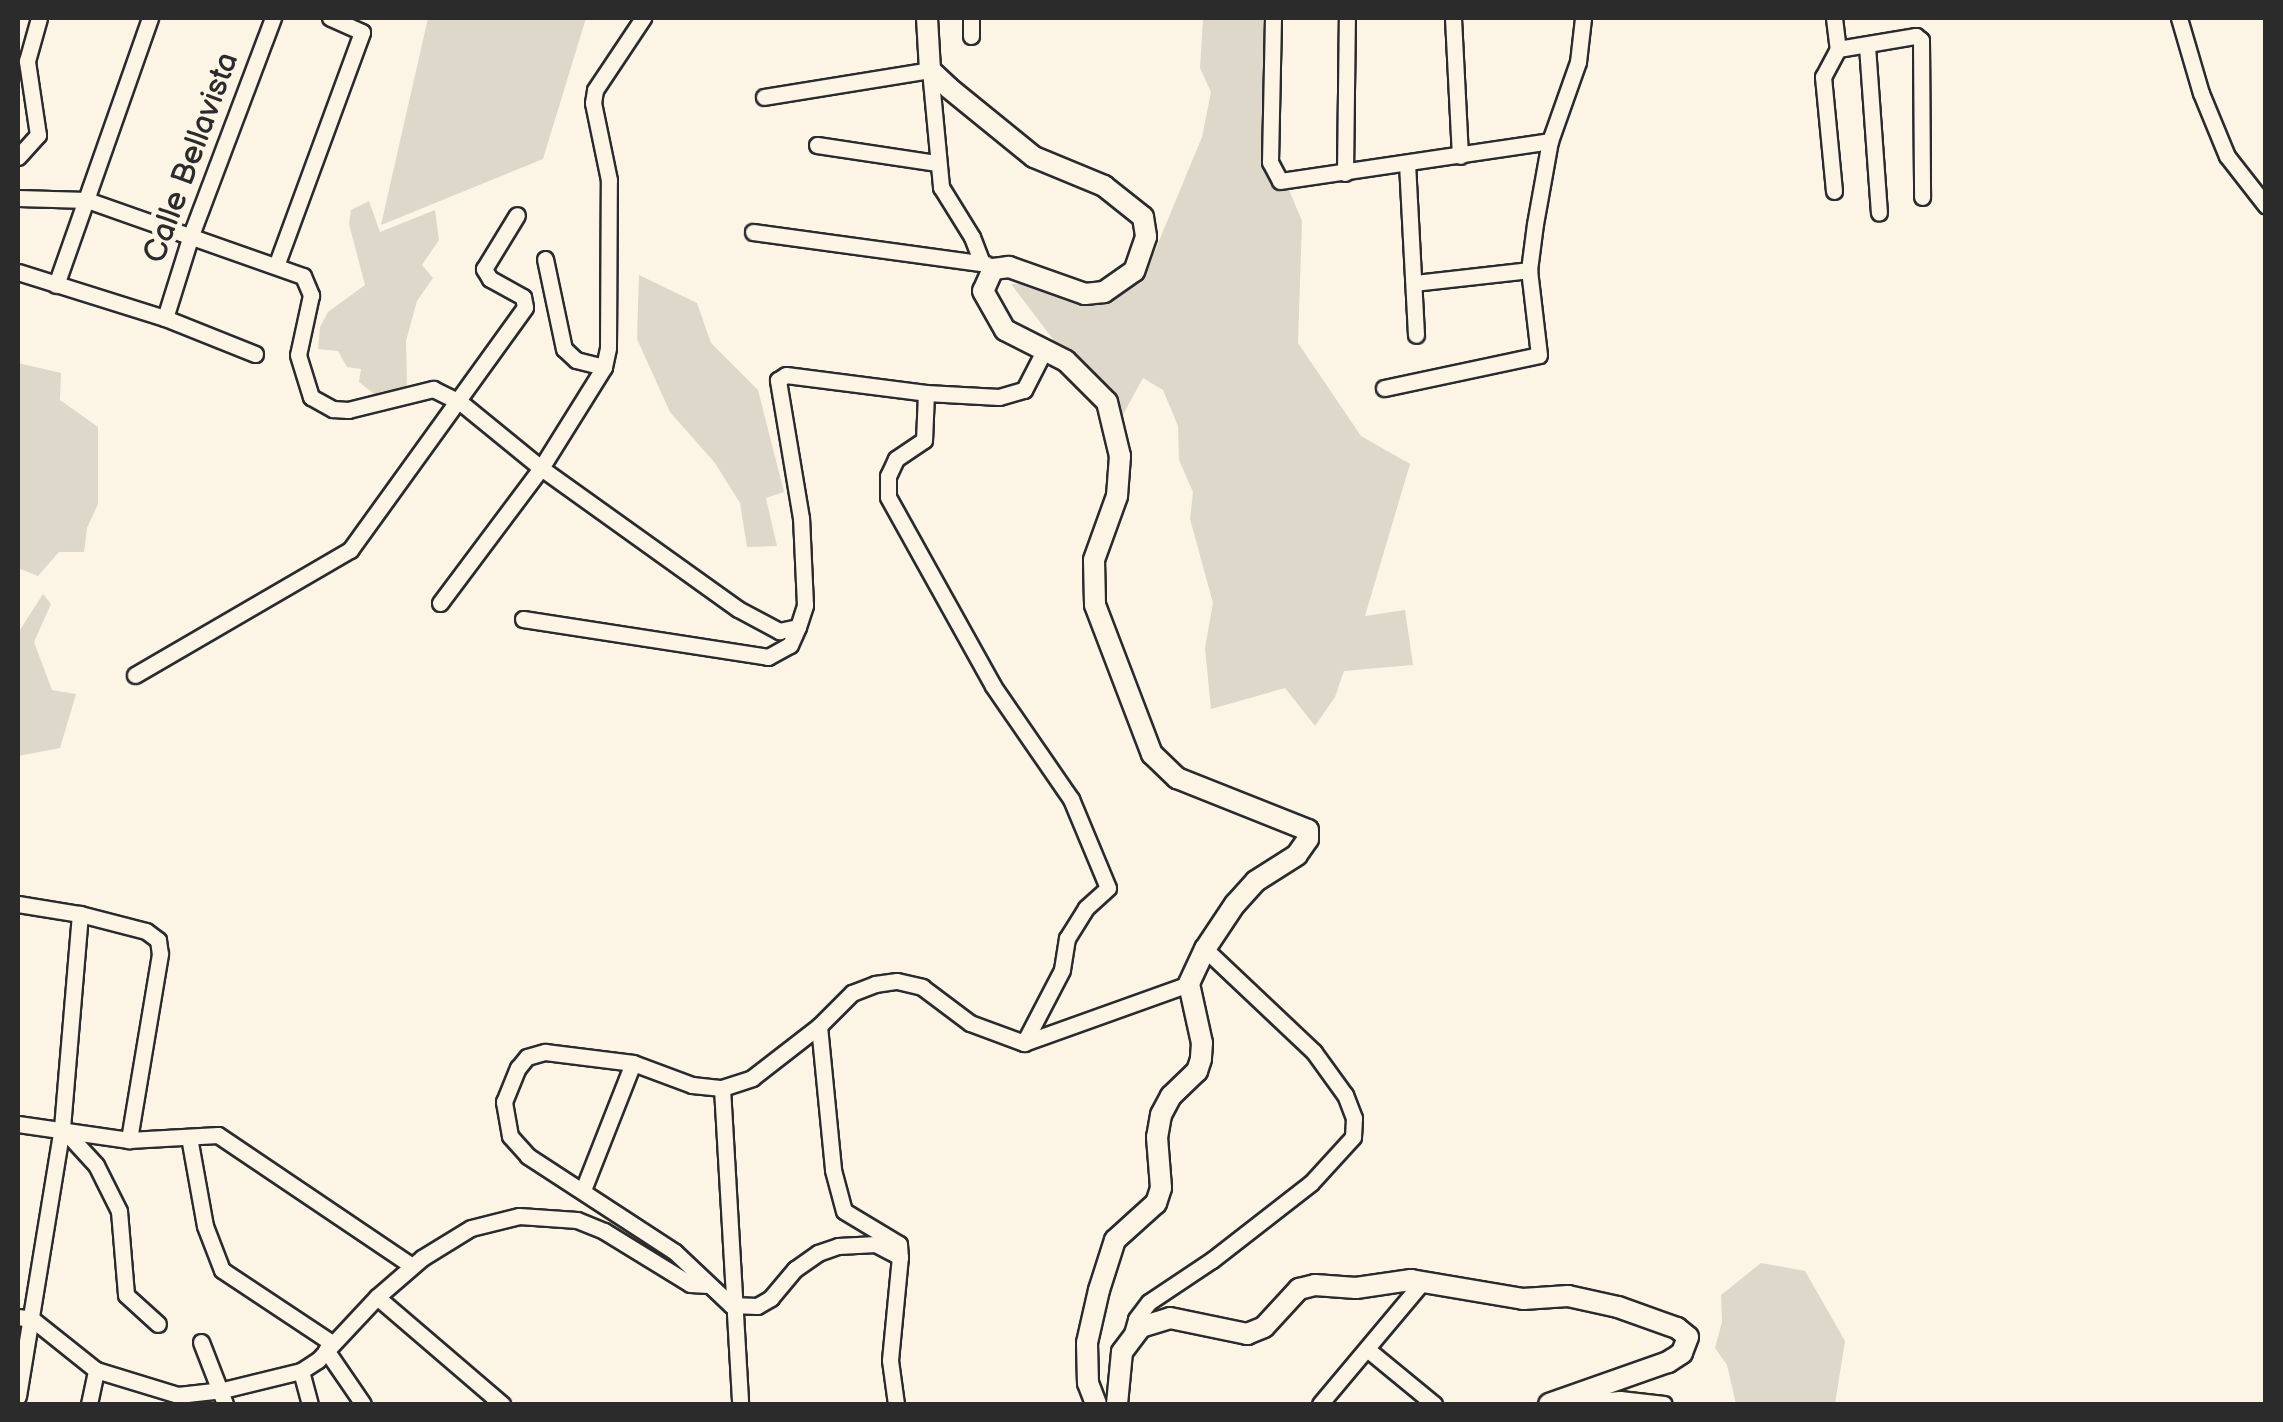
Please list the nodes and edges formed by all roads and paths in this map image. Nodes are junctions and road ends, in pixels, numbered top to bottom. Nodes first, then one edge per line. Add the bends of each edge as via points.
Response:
1 (38, 18) edge
2 (150, 18) edge
3 (273, 18) edge
4 (330, 18) edge
5 (643, 18) edge
6 (927, 18) edge
7 (971, 18) edge
8 (1273, 18) edge
9 (1347, 18) edge
10 (1453, 18) edge
11 (1583, 18) edge
12 (1834, 18) edge
13 (2179, 18) edge
14 (971, 36) dead end
15 (1866, 46) junction
16 (1838, 48) junction
17 (930, 64) junction
18 (764, 97) dead end
19 (1550, 141) junction
20 (817, 145) dead end
21 (1460, 156) junction
22 (18, 157) edge
23 (936, 163) junction
24 (1406, 164) junction
25 (1345, 172) junction
26 (1834, 191) dead end
27 (1922, 197) dead end
28 (18, 198) edge
29 (87, 200) junction
30 (2266, 206) edge
31 (1878, 214) dead end
32 (517, 215) dead end
33 (752, 232) dead end
34 (191, 235) junction
35 (545, 259) dead end
36 (987, 265) junction
37 (276, 266) junction
38 (1529, 270) junction
39 (18, 272) edge
40 (1414, 284) junction
41 (56, 285) junction
42 (165, 318) junction
43 (1416, 336) dead end
44 (1045, 349) junction
45 (255, 354) dead end
46 (604, 367) junction
47 (1384, 388) dead end
48 (926, 393) junction
49 (460, 402) junction
50 (541, 468) junction
51 (440, 603) dead end
52 (524, 619) dead end
53 (798, 627) junction
54 (134, 675) dead end
55 (18, 904) edge
56 (80, 914) junction
57 (1205, 949) junction
58 (1189, 984) junction
59 (819, 1026) junction
60 (1024, 1043) junction
61 (633, 1063) junction
62 (722, 1088) junction
63 (18, 1124) edge
64 (62, 1128) junction
65 (189, 1138) junction
66 (129, 1140) junction
67 (582, 1190) junction
68 (900, 1256) junction
69 (412, 1266) junction
70 (1424, 1280) junction
71 (708, 1286) junction
72 (377, 1297) junction
73 (731, 1305) junction
74 (25, 1318) edge
75 (158, 1324) dead end
76 (1131, 1338) junction
77 (201, 1342) dead end
78 (329, 1347) junction
79 (1367, 1349) junction
80 (96, 1370) junction
81 (301, 1370) junction
82 (18, 1396) edge
83 (224, 1397) edge
84 (177, 1400) edge
85 (89, 1404) edge
86 (310, 1404) edge
87 (363, 1404) edge
88 (502, 1404) edge
89 (740, 1404) edge
90 (896, 1404) edge
91 (1096, 1404) edge
92 (1118, 1404) edge
93 (1320, 1404) edge
94 (1434, 1404) edge
95 (1549, 1404) edge
96 (1565, 1404) edge
97 (1664, 1404) edge

1 - 22 street via 27,60 38,135
2 - 29 street
3 - 34 street, Calle Bellavista
4 - 37 street via 362,32
5 - 46 street via 593,103 609,180
6 - 17 main road
7 - 14 street
8 - 25 street via 1273,174 1289,181
9 - 25 street
10 - 21 street
11 - 19 street via 1578,62
12 - 16 street
13 - 30 street via 2227,156
15 - 16 street
15 - 27 street via 1921,40
15 - 31 street
16 - 26 street via 1823,77
17 - 18 street
17 - 23 street
17 - 36 main road via 1034,157 1104,186 1143,217 1146,236 1134,271 1104,292 1085,294
19 - 21 street
19 - 38 street
20 - 23 street
21 - 24 street
23 - 36 street via 942,187
24 - 25 street
24 - 40 street
28 - 29 street
29 - 34 street
29 - 41 street
32 - 49 street via 484,269 490,280 523,297 526,307
33 - 36 street
34 - 37 street
34 - 42 street, Calle Bellavista
35 - 46 street via 564,349 576,360
36 - 44 main road via 983,291 989,308 1005,330
37 - 49 street via 310,284 298,355 311,397 348,410 434,389
38 - 40 street
38 - 47 street via 1539,355
39 - 41 street
40 - 43 street
41 - 42 street
42 - 45 street
44 - 48 street via 1029,384 1011,394
44 - 57 main road via 1107,402 1117,430 1117,496 1092,576 1095,606 1152,754 1177,778 1308,830 1297,855 1256,881
46 - 50 street
48 - 53 street via 786,375 778,380 801,518 806,605
48 - 60 street via 924,440 896,460 888,497 993,686 1071,800 1108,888 1067,938 1062,970
49 - 50 street
49 - 54 street via 338,560
50 - 51 street
50 - 53 street via 738,608 779,631
52 - 53 street via 768,657 790,644
55 - 56 street
56 - 64 street
56 - 66 street via 158,940
57 - 58 main road
57 - 76 street via 1314,1052 1344,1094 1353,1137 1311,1183 1148,1302
58 - 60 street
58 - 91 main road via 1200,1059 1161,1116 1162,1188 1156,1203 1115,1240 1087,1342
59 - 60 street via 852,993 897,980 922,987 970,1023
59 - 62 street via 752,1078
59 - 68 street via 833,1170 844,1211 899,1244
61 - 62 street via 692,1085
61 - 67 street
61 - 67 street via 545,1052 526,1057 504,1102 510,1136 528,1156
62 - 73 street
63 - 64 street
64 - 66 street
64 - 74 street
64 - 75 street via 96,1165 119,1211 126,1295
65 - 66 street
65 - 69 street via 218,1135
65 - 78 street via 205,1226 222,1270
67 - 71 street via 675,1252
68 - 73 street via 876,1244 838,1246 806,1261 756,1306
68 - 90 street via 890,1360
69 - 71 street via 453,1237 519,1216 577,1220 690,1284
69 - 72 street
70 - 76 main road via 1299,1289 1264,1327 1247,1334 1170,1318 1141,1327
70 - 79 street
70 - 95 main road via 1523,1299 1595,1301 1688,1337 1682,1353 1668,1362
71 - 73 street
72 - 78 street
72 - 88 street
73 - 89 street
74 - 80 street
74 - 82 street
76 - 92 main road via 1122,1352
77 - 83 street
78 - 81 street
78 - 87 street
79 - 93 street
79 - 94 street
80 - 84 street
80 - 85 street
81 - 83 street
81 - 86 street
83 - 84 street
96 - 97 street

